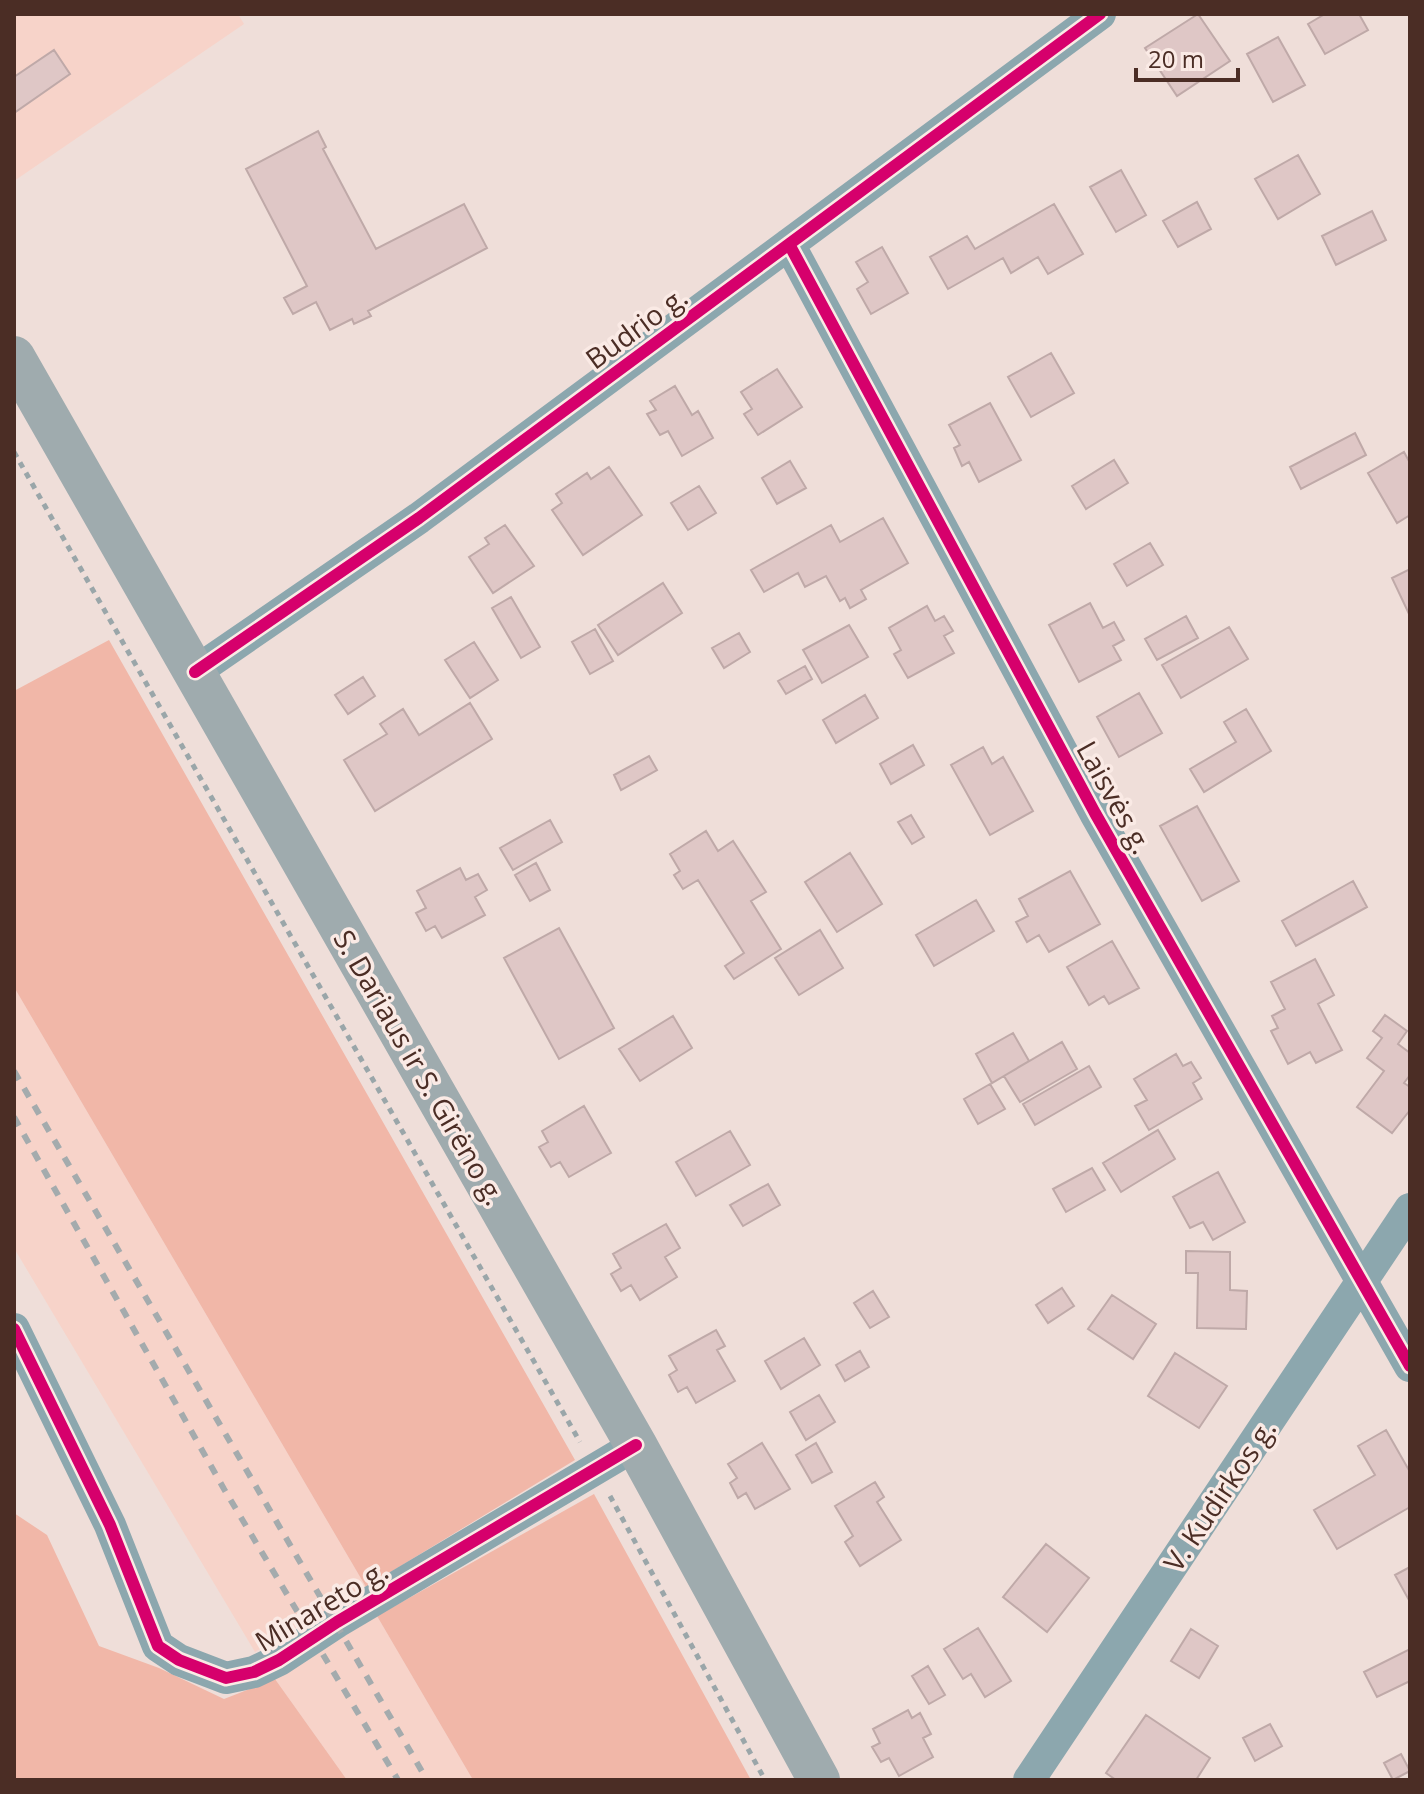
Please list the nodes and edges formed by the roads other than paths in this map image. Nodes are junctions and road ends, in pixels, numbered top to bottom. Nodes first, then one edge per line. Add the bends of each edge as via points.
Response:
1 (1100, 14) edge
2 (789, 244) junction
3 (14, 357) edge
4 (195, 672) junction
5 (1410, 1209) edge
6 (1363, 1279) junction
7 (14, 1329) edge
8 (1410, 1366) edge
9 (636, 1445) junction
10 (819, 1780) edge
11 (1029, 1780) edge

1 - 2 street, Budrio g.
2 - 4 street, Budrio g. via 419,518
2 - 6 street, Laisvės g. via 1095,813
3 - 4 main road, S. Dariaus ir S. Girėno g.
4 - 9 main road, S. Dariaus ir S. Girėno g.
5 - 6 street, V. Kudirkos g.
6 - 8 street, Laisvės g.
6 - 11 street, V. Kudirkos g.
7 - 9 street, Minareto g. via 110,1525 158,1646 226,1678 279,1660
9 - 10 main road, S. Dariaus ir S. Girėno g.

